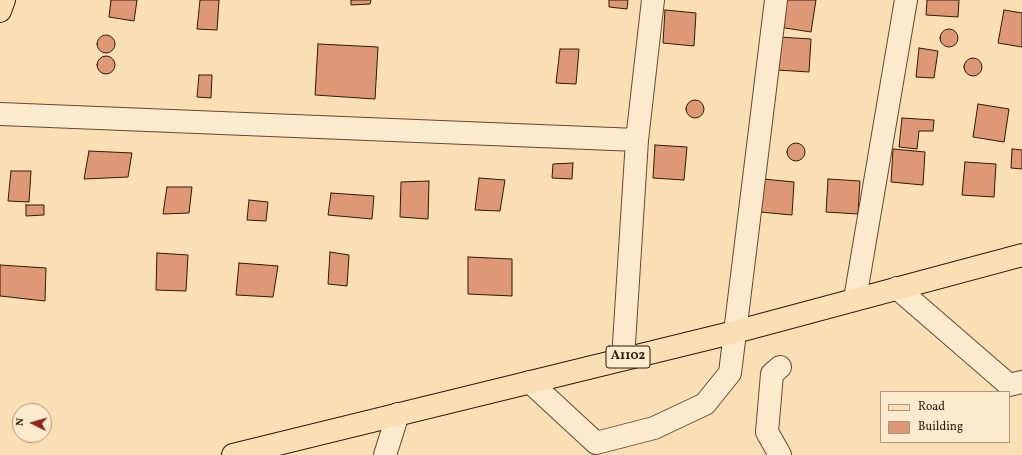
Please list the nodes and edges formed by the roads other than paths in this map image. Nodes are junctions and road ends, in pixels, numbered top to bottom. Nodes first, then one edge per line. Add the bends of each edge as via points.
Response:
1 (4, 0) edge
2 (653, 0) edge
3 (776, 0) edge
4 (906, 0) edge
5 (0, 11) edge
6 (0, 114) edge
7 (637, 140) junction
8 (1022, 255) edge
9 (897, 288) junction
10 (855, 299) junction
11 (735, 332) junction
12 (623, 358) junction
13 (780, 367) dead end
14 (530, 382) junction
15 (1022, 382) edge
16 (398, 414) junction
17 (234, 455) edge
18 (384, 455) edge
19 (780, 455) edge

1 - 5 main road
2 - 7 street
3 - 11 street
4 - 10 street
6 - 7 street
7 - 12 street
8 - 9 main road, A1102
9 - 10 main road, A1102
9 - 15 street via 1009,385
10 - 11 main road, A1102
11 - 12 main road, A1102
11 - 14 street via 730,372 705,404 654,428 596,443
12 - 14 main road, A1102
13 - 19 street via 772,374 767,432
14 - 16 main road, A1102
16 - 17 main road, A1102
16 - 18 street

